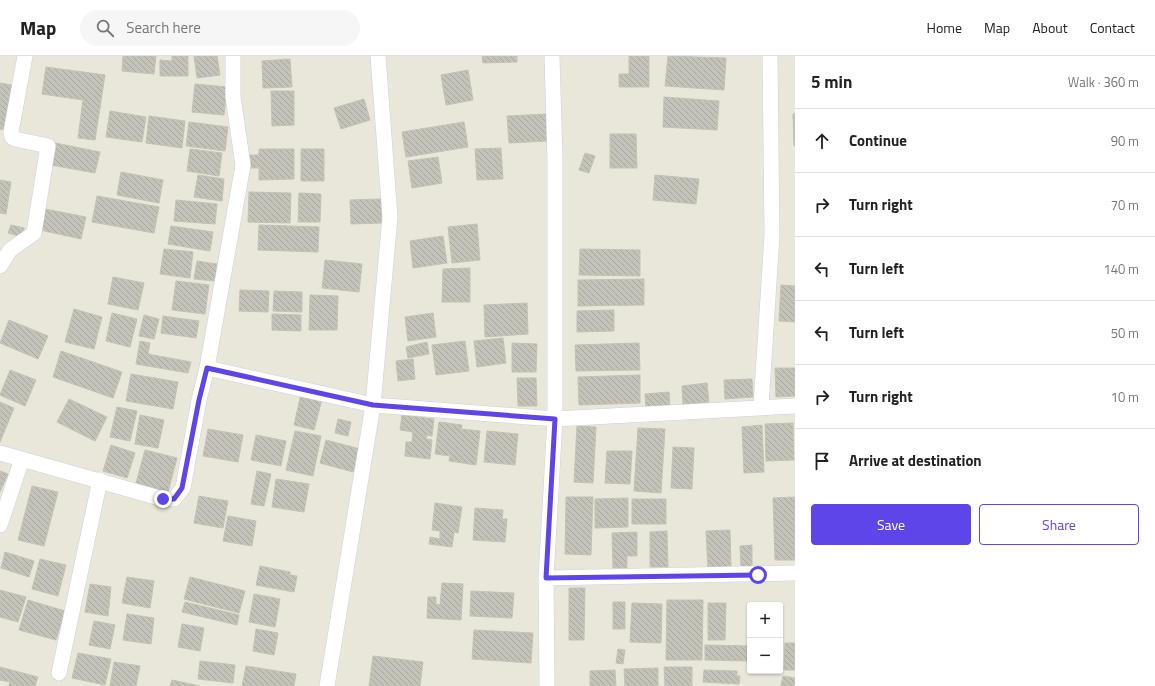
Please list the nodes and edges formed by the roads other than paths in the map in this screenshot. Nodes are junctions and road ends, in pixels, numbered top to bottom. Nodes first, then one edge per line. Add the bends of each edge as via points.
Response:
1 (26, 56) edge
2 (233, 56) edge
3 (378, 56) edge
4 (552, 56) edge
5 (770, 56) edge
6 (0, 266) edge
7 (207, 368) junction
8 (373, 405) junction
9 (761, 406) junction
10 (795, 406) edge
11 (555, 419) junction
12 (0, 453) edge
13 (22, 460) junction
14 (100, 480) junction
15 (0, 525) edge
16 (795, 573) edge
17 (546, 578) junction
18 (59, 673) dead end
19 (327, 686) edge
20 (547, 686) edge

1 - 6 street via 10,132 15,139 48,146 34,233 10,250
2 - 7 street via 234,97 242,165
3 - 8 street via 390,217
4 - 11 street via 555,160
5 - 9 street via 772,235
7 - 8 street
7 - 14 street via 182,488 174,499 163,499
8 - 11 street
8 - 19 street
9 - 10 street
9 - 11 street
11 - 17 street
12 - 13 street
13 - 14 street
13 - 15 street
14 - 18 street
16 - 17 street
17 - 20 street

